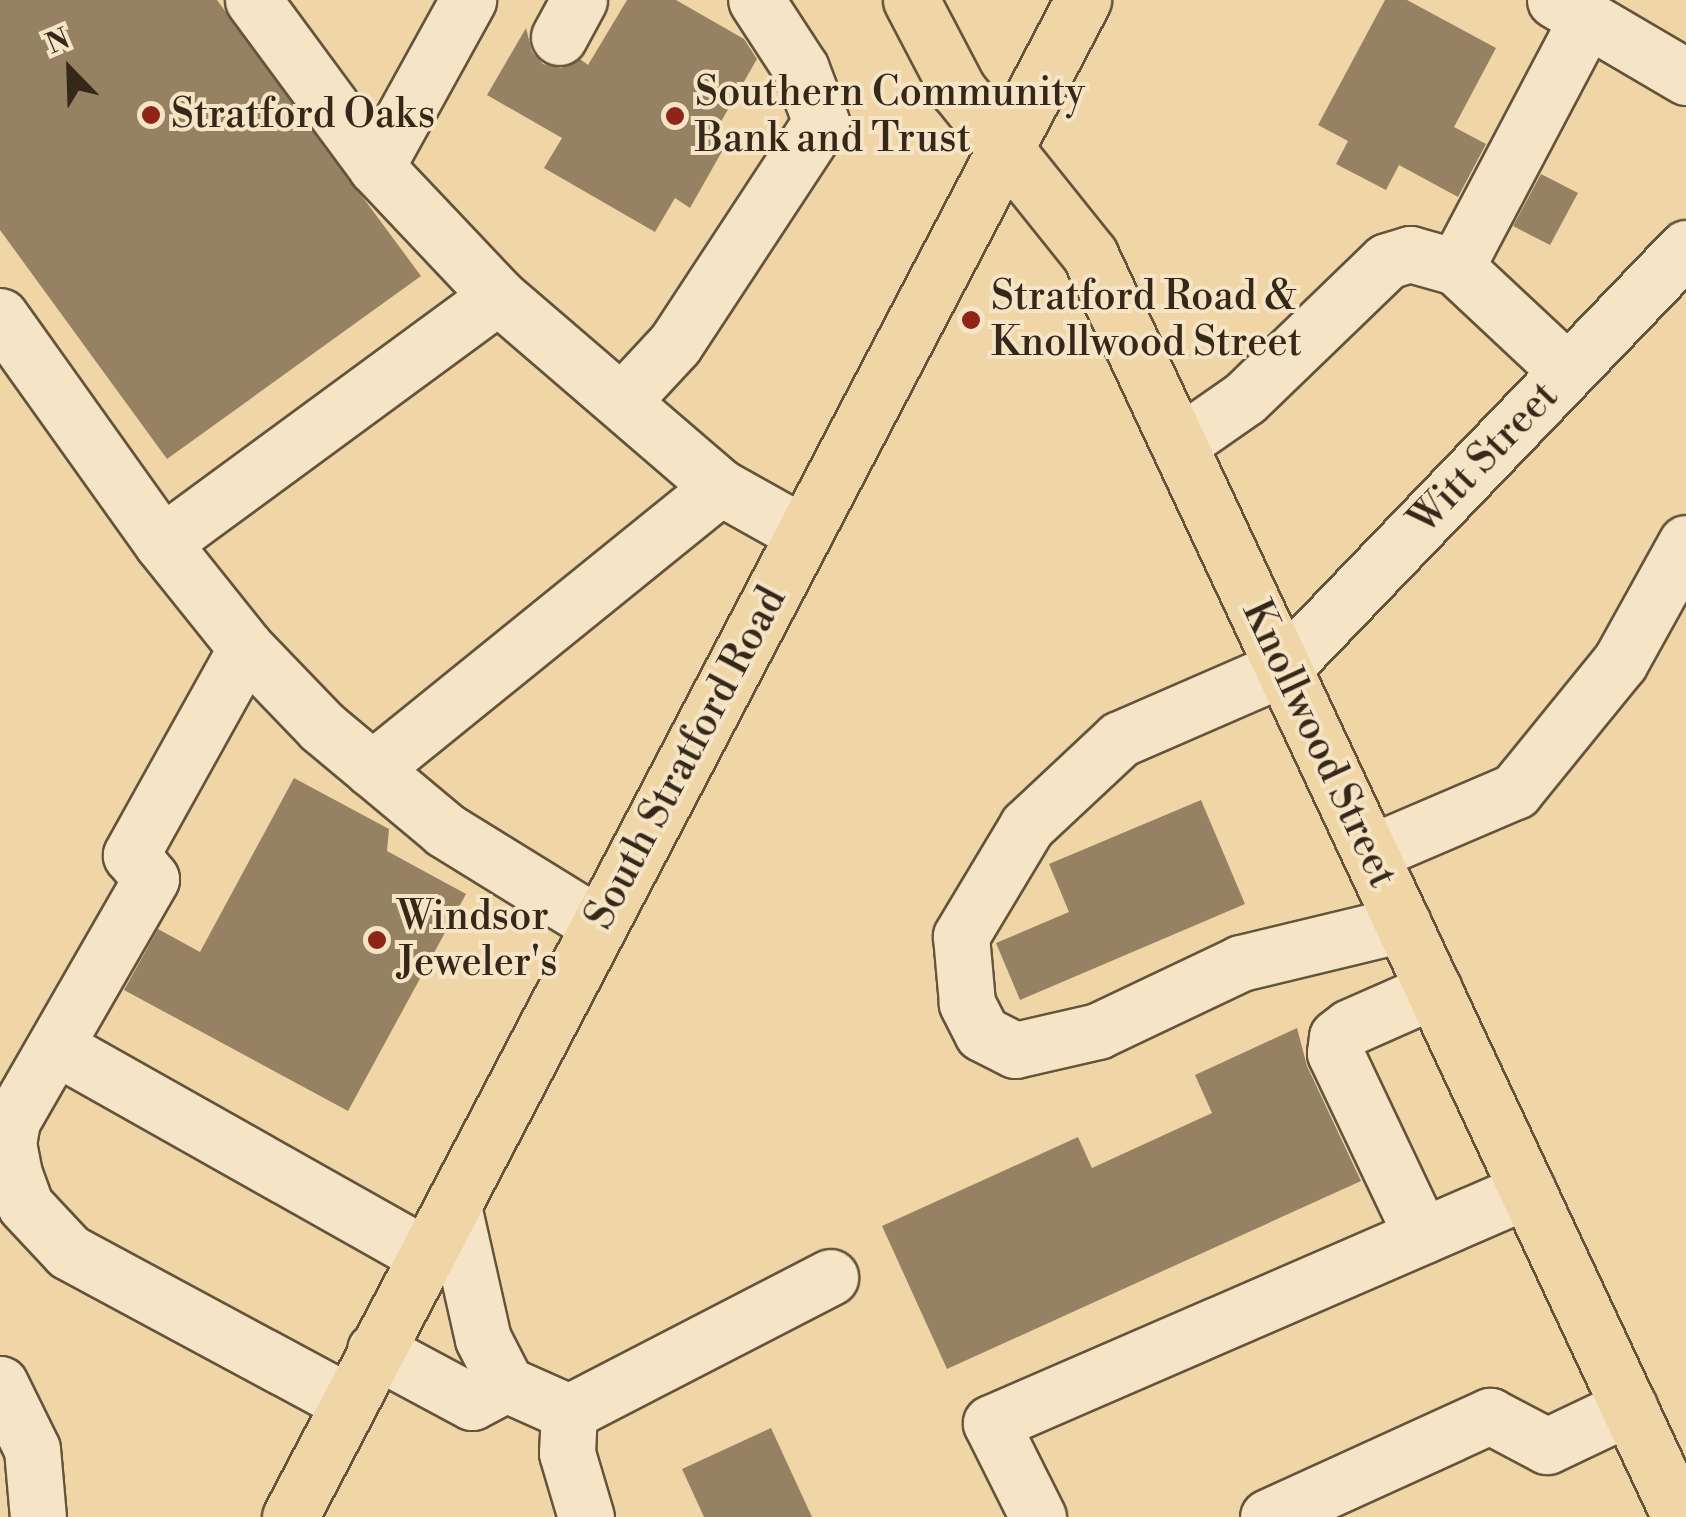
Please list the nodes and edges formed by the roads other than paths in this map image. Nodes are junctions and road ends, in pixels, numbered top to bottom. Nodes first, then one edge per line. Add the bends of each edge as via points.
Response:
1 (253, 0) edge
2 (468, 0) edge
3 (756, 0) edge
4 (911, 0) edge
5 (1084, 0) edge
6 (1572, 10) edge
7 (1686, 77) edge
8 (1005, 148) junction
9 (376, 167) junction
10 (1686, 248) edge
11 (1456, 267) junction
12 (498, 296) junction
13 (0, 316) edge
14 (1567, 371) junction
15 (623, 400) junction
16 (1178, 444) junction
17 (720, 486) junction
18 (804, 534) junction
19 (162, 543) junction
20 (1686, 544) edge
21 (246, 648) junction
22 (1283, 668) junction
23 (372, 770) junction
24 (1370, 854) junction
25 (1403, 924) junction
26 (600, 925) junction
27 (1434, 990) junction
28 (56, 1047) junction
29 (1528, 1190) junction
30 (453, 1206) junction
31 (12, 1210) edge
32 (1422, 1236) junction
33 (427, 1256) junction
34 (830, 1277) dead end
35 (375, 1350) junction
36 (0, 1384) edge
37 (506, 1384) junction
38 (349, 1403) junction
39 (1629, 1407) junction
40 (569, 1412) junction
41 (38, 1517) edge
42 (290, 1517) edge
43 (586, 1517) edge
44 (1038, 1517) edge
45 (1268, 1517) edge
46 (1680, 1517) edge

1 - 9 street
2 - 9 street
3 - 15 street via 801,69 821,122 676,344
4 - 8 main road, Knollwood Street via 958,90
5 - 8 main road, South Stratford Road
6 - 7 street
6 - 11 street
8 - 16 main road, Knollwood Street via 1090,255
8 - 18 main road, South Stratford Road
9 - 12 street
10 - 14 street, Witt Street
11 - 14 street
11 - 16 street via 1410,254 1387,261 1245,398
12 - 15 street
12 - 19 street
13 - 19 street
14 - 22 street, Witt Street
15 - 17 street
16 - 22 main road, Knollwood Street
17 - 18 street
17 - 23 street
18 - 26 main road, South Stratford Road
19 - 21 street
20 - 24 street via 1620,662 1516,792
21 - 23 street
21 - 28 street via 131,855 151,879
22 - 24 main road, Knollwood Street
22 - 25 street via 1120,739 1027,826 961,936 967,1004 982,1033 1015,1050 1098,1031 1240,963
23 - 26 street via 445,830
24 - 25 main road, Knollwood Street
25 - 27 main road, Knollwood Street
26 - 30 main road, South Stratford Road
27 - 29 main road, Knollwood Street
27 - 32 street via 1350,1027 1337,1036 1335,1053
28 - 31 street via 12,1121
28 - 33 street
29 - 32 street
29 - 39 main road, Knollwood Street
30 - 33 main road, South Stratford Road
30 - 37 street via 483,1339
31 - 38 street via 69,1252
32 - 44 street via 992,1424
33 - 35 main road, South Stratford Road
34 - 40 street
35 - 37 street via 472,1402
35 - 38 main road, South Stratford Road
36 - 41 street via 32,1449
37 - 40 street
38 - 42 main road, South Stratford Road
39 - 45 street via 1547,1446 1490,1416
39 - 46 main road, Knollwood Street
40 - 43 street via 566,1452

